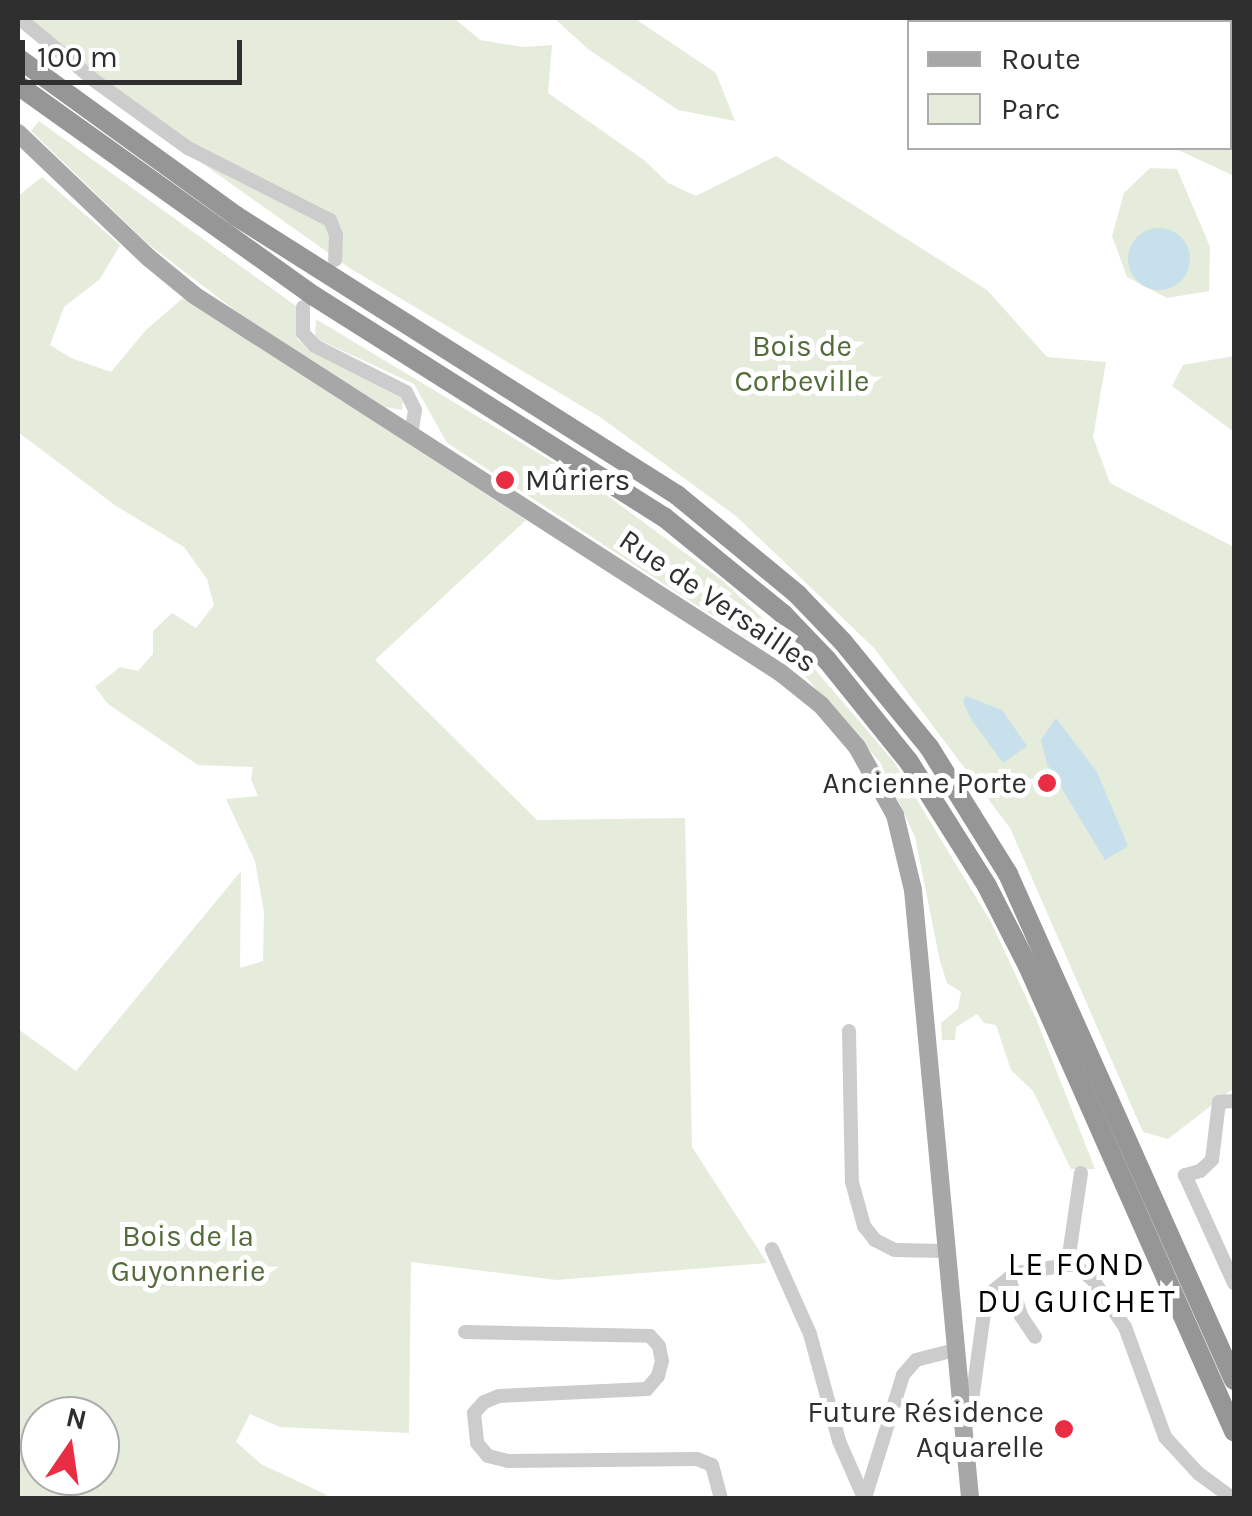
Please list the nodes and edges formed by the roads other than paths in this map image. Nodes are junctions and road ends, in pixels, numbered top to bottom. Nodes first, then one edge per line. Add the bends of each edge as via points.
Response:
1 (19, 18) edge
2 (18, 58) edge
3 (18, 85) edge
4 (18, 133) edge
5 (334, 260) dead end
6 (303, 307) dead end
7 (411, 436) junction
8 (849, 1031) dead end
9 (1227, 1101) edge
10 (1081, 1173) dead end
11 (772, 1249) dead end
12 (944, 1251) junction
13 (1068, 1262) junction
14 (1009, 1278) junction
15 (1234, 1283) edge
16 (466, 1332) dead end
17 (1036, 1337) dead end
18 (955, 1350) junction
19 (1234, 1380) edge
20 (962, 1400) junction
21 (1234, 1431) edge
22 (722, 1498) edge
23 (864, 1498) edge
24 (970, 1498) edge
25 (1232, 1498) edge

1 - 5 street via 188,148 330,220
2 - 19 highway via 236,216 677,495 797,594 843,642 928,748 1008,874
3 - 21 highway via 314,296 664,517 739,576 827,660 909,762 986,886 1028,966
4 - 7 main road, Rue de Versailles via 194,294
6 - 7 street via 303,333 315,346 406,392 415,410
7 - 12 main road, Rue de Versailles via 782,673 821,705 870,767 895,814 912,879
8 - 12 street via 852,1182 864,1226 894,1250
9 - 15 street via 1212,1160 1185,1175
10 - 13 street
11 - 23 street via 810,1334 839,1441
12 - 18 main road, Rue de Versailles
13 - 14 street
13 - 25 street via 1093,1280 1125,1327 1165,1437
14 - 17 street
14 - 20 street via 985,1305 976,1381
16 - 22 street via 650,1336 662,1361 647,1388 499,1396 474,1413 477,1443 488,1456 508,1461 704,1461 712,1465
18 - 20 main road, Rue de Versailles
18 - 23 street via 916,1360 903,1374
20 - 24 main road, Rue de Versailles

